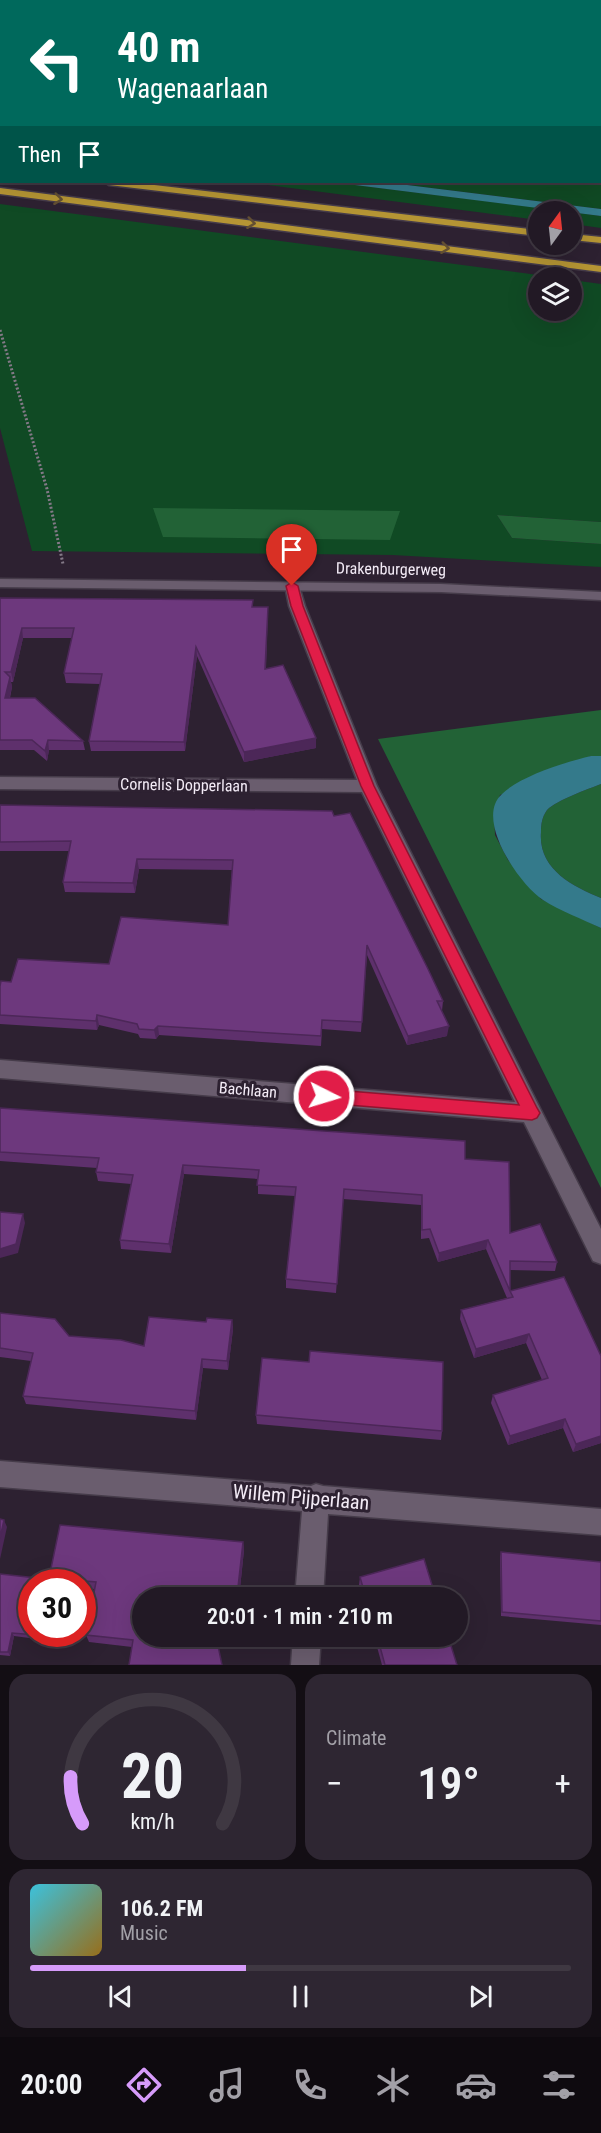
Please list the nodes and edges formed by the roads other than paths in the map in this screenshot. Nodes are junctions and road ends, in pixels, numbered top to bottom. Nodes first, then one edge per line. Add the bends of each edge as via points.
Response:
1 (118, 183) edge
2 (202, 183) edge
3 (0, 191) edge
4 (423, 218) junction
5 (528, 232) edge
6 (582, 238) edge
7 (601, 240) edge
8 (601, 269) edge
9 (0, 584) edge
10 (292, 586) junction
11 (601, 596) edge
12 (0, 783) edge
13 (368, 786) junction
14 (0, 1069) edge
15 (532, 1113) junction
16 (601, 1253) edge
17 (0, 1474) edge
18 (316, 1497) junction
19 (601, 1522) edge
20 (310, 1587) edge
21 (306, 1647) edge
22 (305, 1665) edge

1 - 4 highway
2 - 4 highway
3 -> 8 highway
4 - 5 highway
6 - 7 highway
9 - 10 street, Drakenburgerweg
10 - 11 street, Drakenburgerweg
10 - 13 street
12 - 13 street, Cornelis Dopperlaan
13 - 15 street
14 - 15 street, Bachlaan
15 - 16 street
17 - 18 street, Willem Pijperlaan
18 - 19 street, Willem Pijperlaan
18 - 20 street
21 - 22 street

